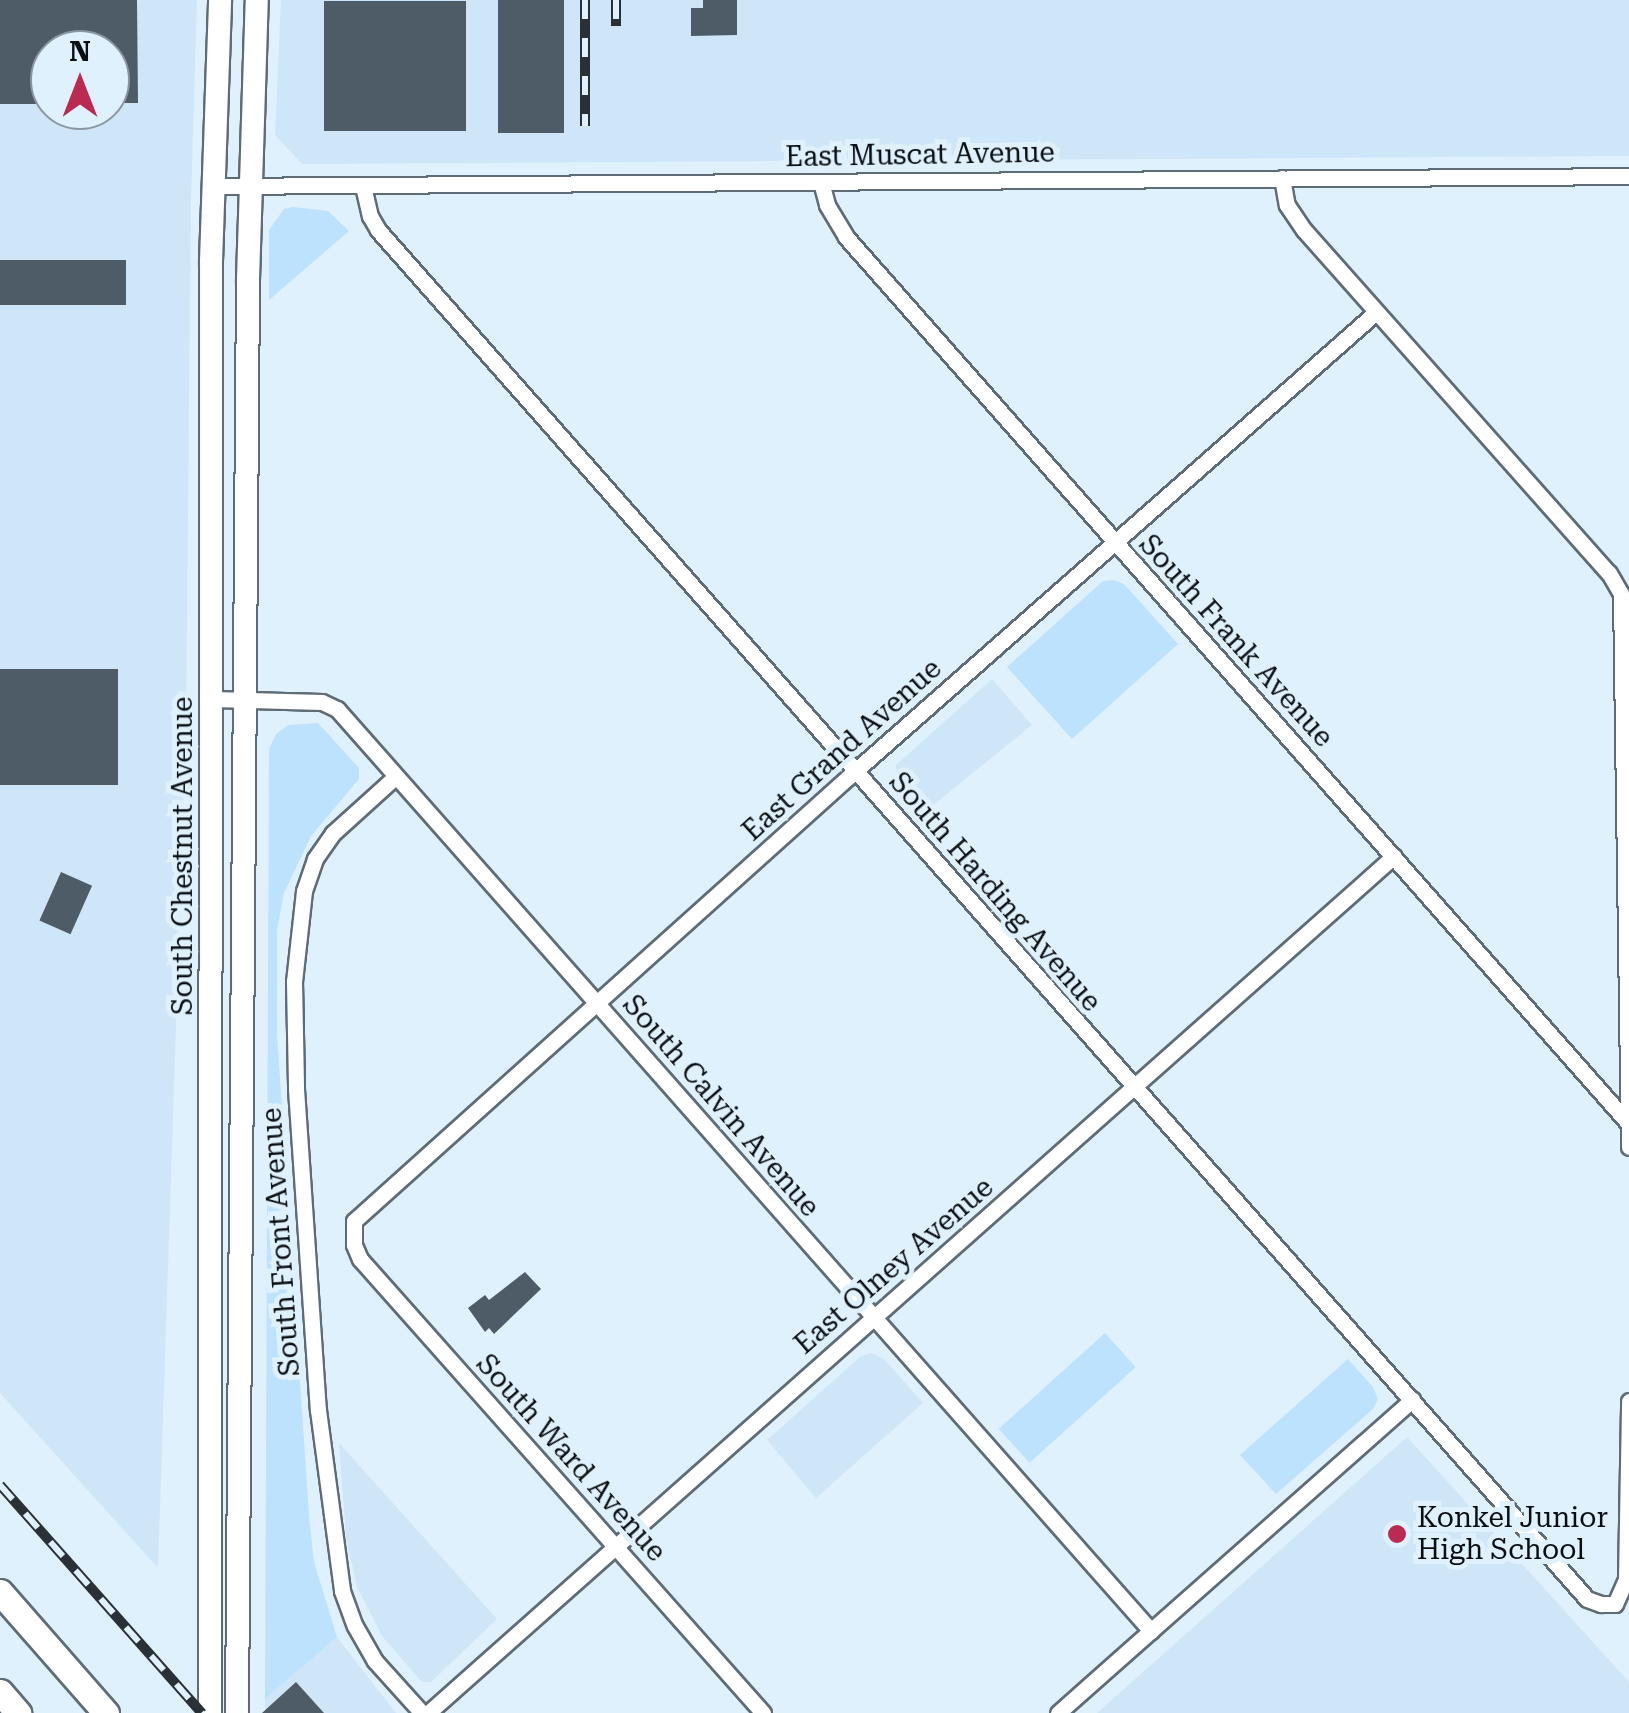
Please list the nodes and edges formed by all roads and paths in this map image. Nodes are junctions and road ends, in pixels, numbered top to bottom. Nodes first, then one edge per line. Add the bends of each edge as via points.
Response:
1 (220, 0) edge
2 (257, 0) edge
3 (1629, 176) edge
4 (1282, 178) junction
5 (821, 182) junction
6 (212, 186) junction
7 (250, 186) junction
8 (362, 186) junction
9 (1375, 313) junction
10 (1115, 542) junction
11 (212, 699) junction
12 (247, 700) junction
13 (855, 771) junction
14 (396, 777) junction
15 (1394, 856) junction
16 (1626, 908) edge
17 (596, 1002) junction
18 (1134, 1086) junction
19 (1628, 1124) edge
20 (1629, 1147) edge
21 (352, 1231) joint
22 (874, 1317) junction
23 (1412, 1400) junction
24 (1629, 1401) edge
25 (616, 1548) junction
26 (0, 1592) edge
27 (1151, 1631) junction
28 (0, 1692) edge
29 (18, 1713) edge
30 (106, 1713) edge
31 (210, 1713) edge
32 (238, 1713) edge
33 (425, 1713) edge
34 (763, 1713) edge
35 (1058, 1713) edge

1 - 6 main road, South Chestnut Avenue
2 - 7 main road
3 - 4 street, East Muscat Avenue
4 - 5 street, East Muscat Avenue
4 - 9 street via 1287,205 1304,230
5 - 8 street, East Muscat Avenue
5 - 10 street, South Frank Avenue via 846,237
6 - 7 street, East Muscat Avenue
6 - 11 main road, South Chestnut Avenue
7 - 8 street, East Muscat Avenue
7 - 12 main road
8 - 13 street, South Harding Avenue via 378,230
9 - 10 street, East Grand Avenue
9 - 16 street via 1621,594
10 - 13 street, East Grand Avenue
10 - 15 street, South Frank Avenue
11 - 12 street, South Calvin Avenue
11 - 31 main road, South Chestnut Avenue
12 - 14 street, South Calvin Avenue via 322,702 337,709
12 - 32 main road
13 - 17 street, East Grand Avenue
13 - 18 street, South Harding Avenue
14 - 17 street, South Calvin Avenue
14 - 33 street, South Front Avenue via 333,833 304,890 294,981 296,1089 318,1410 336,1564 354,1626 375,1662
15 - 18 street, East Olney Avenue
15 - 19 street, South Frank Avenue
16 - 19 street
17 - 21 street, East Grand Avenue via 360,1212
17 - 22 street, South Calvin Avenue
18 - 22 street, East Olney Avenue
18 - 23 street, South Harding Avenue
19 - 20 street
21 - 25 street, South Ward Avenue via 360,1259
22 - 25 street, East Olney Avenue
22 - 27 street, South Calvin Avenue
23 - 24 street, South Harding Avenue via 1588,1599 1615,1604 1626,1579
23 - 27 street
25 - 33 street, East Olney Avenue
25 - 34 street, South Ward Avenue
26 - 30 main road
27 - 35 street
28 - 29 main road

